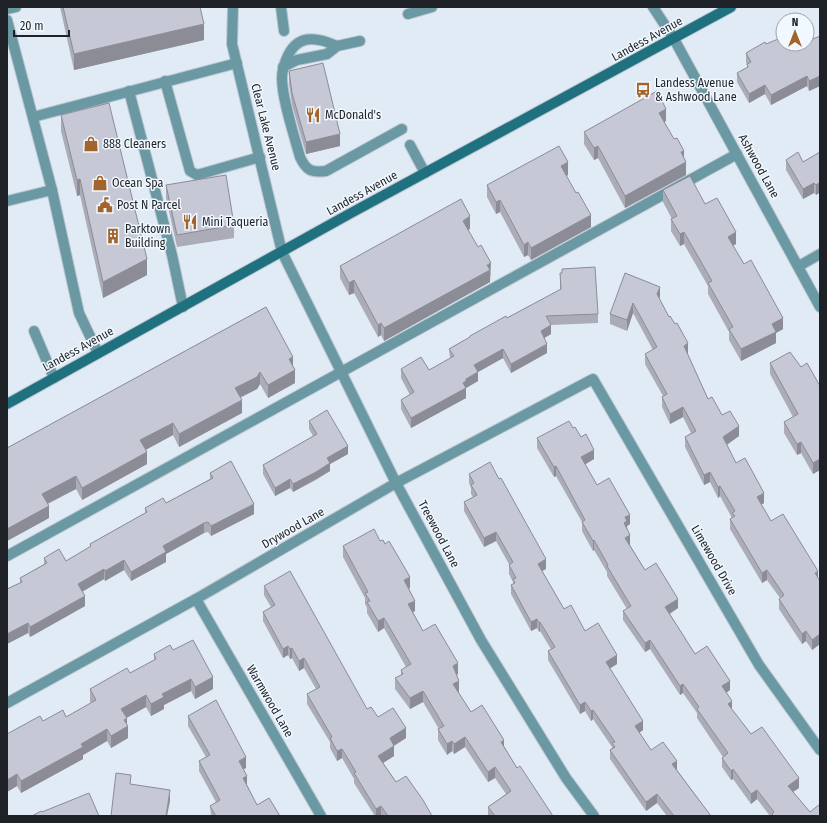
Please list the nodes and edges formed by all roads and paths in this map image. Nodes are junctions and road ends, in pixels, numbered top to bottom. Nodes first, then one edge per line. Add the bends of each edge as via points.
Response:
1 (16, 7) edge
2 (233, 7) edge
3 (281, 7) edge
4 (432, 7) edge
5 (652, 7) edge
6 (731, 7) edge
7 (7, 9) edge
8 (408, 14) dead end
9 (7, 20) edge
10 (284, 31) dead end
11 (674, 39) junction
12 (360, 41) dead end
13 (337, 46) junction
14 (237, 63) junction
15 (284, 68) junction
16 (165, 81) junction
17 (130, 91) junction
18 (33, 117) junction
19 (402, 129) dead end
20 (410, 145) dead end
21 (737, 154) junction
22 (260, 157) junction
23 (425, 173) junction
24 (52, 190) junction
25 (7, 201) edge
26 (282, 252) junction
27 (820, 254) edge
28 (799, 266) junction
29 (183, 307) junction
30 (820, 307) edge
31 (34, 330) dead end
32 (98, 353) junction
33 (342, 373) junction
34 (54, 378) junction
35 (593, 379) joint
36 (7, 404) edge
37 (396, 483) junction
38 (7, 556) edge
39 (196, 599) junction
40 (7, 703) edge
41 (820, 750) edge
42 (321, 816) edge
43 (594, 816) edge

1 - 7 street
2 - 14 street, Clear Lake Avenue via 232,44
3 - 10 street
4 - 8 street
5 - 11 street, Ashwood Lane
6 - 11 main road, Landess Avenue
9 - 18 street
11 - 21 street, Ashwood Lane
11 - 23 main road, Landess Avenue
12 - 13 street
13 - 15 street via 327,54 297,60
13 - 15 street via 323,39 311,38 299,42 292,48
14 - 16 street
14 - 22 street, Clear Lake Avenue
15 - 19 street via 282,76 286,100 300,157 308,170 326,171
16 - 17 street
16 - 22 street via 190,171 197,175
17 - 18 street
17 - 29 street
18 - 24 street
20 - 23 street
21 - 28 street, Ashwood Lane
21 - 33 street
22 - 26 street, Clear Lake Avenue
23 - 26 main road, Landess Avenue
24 - 25 street
24 - 32 street via 79,313
26 - 29 main road, Landess Avenue
26 - 33 street, Treewood Lane
27 - 28 street
28 - 30 street, Ashwood Lane
29 - 32 main road, Landess Avenue
31 - 34 street
32 - 34 main road, Landess Avenue
33 - 37 street, Treewood Lane
33 - 38 street
34 - 36 main road, Landess Avenue
35 - 37 street, Drywood Lane
35 - 41 street, Limewood Drive via 760,665
37 - 39 street, Drywood Lane
37 - 43 street, Treewood Lane via 481,640 566,778
39 - 40 street, Drywood Lane
39 - 42 street, Warmwood Lane

